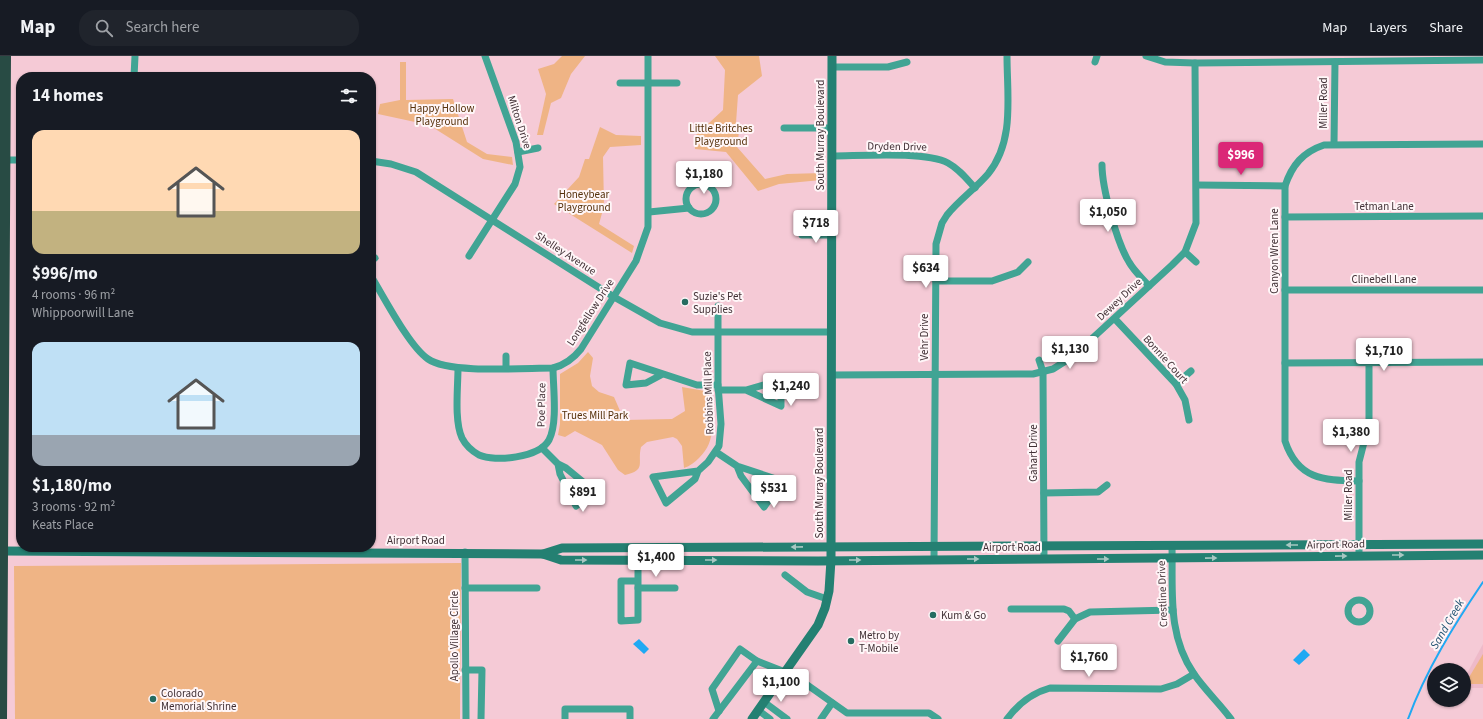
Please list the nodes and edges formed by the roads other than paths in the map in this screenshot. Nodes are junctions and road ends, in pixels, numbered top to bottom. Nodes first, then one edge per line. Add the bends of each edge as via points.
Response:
1 (5, 56) edge
2 (135, 56) edge
3 (485, 56) edge
4 (648, 56) edge
5 (832, 56) edge
6 (1007, 56) edge
7 (1146, 56) edge
8 (1284, 59) edge
9 (1390, 59) edge
10 (1478, 59) edge
11 (1200, 61) edge
12 (907, 62) dead end
13 (1335, 62) junction
14 (832, 67) junction
15 (134, 72) edge
16 (676, 83) dead end
17 (620, 84) dead end
18 (649, 84) junction
19 (784, 128) dead end
20 (832, 128) junction
21 (1334, 144) junction
22 (1483, 144) edge
23 (538, 148) dead end
24 (518, 152) junction
25 (832, 156) junction
26 (5, 160) junction
27 (16, 160) edge
28 (376, 162) edge
29 (1102, 165) dead end
30 (1197, 185) junction
31 (1285, 186) junction
32 (975, 188) junction
33 (689, 208) junction
34 (649, 212) junction
35 (1483, 216) edge
36 (1285, 217) junction
37 (492, 219) junction
38 (802, 235) dead end
39 (832, 235) junction
40 (1185, 252) junction
41 (469, 256) dead end
42 (1028, 262) dead end
43 (1196, 262) dead end
44 (936, 282) junction
45 (376, 284) edge
46 (1149, 286) junction
47 (1285, 290) junction
48 (1483, 290) edge
49 (614, 297) junction
50 (718, 306) dead end
51 (1115, 319) junction
52 (718, 332) junction
53 (831, 332) junction
54 (506, 356) dead end
55 (1039, 360) dead end
56 (1483, 362) edge
57 (1285, 363) junction
58 (1369, 363) junction
59 (506, 367) junction
60 (458, 368) junction
61 (552, 368) junction
62 (1191, 371) dead end
63 (1043, 372) junction
64 (661, 375) junction
65 (831, 375) junction
66 (935, 375) junction
67 (1176, 384) junction
68 (718, 388) junction
69 (746, 390) junction
70 (1189, 420) dead end
71 (542, 448) junction
72 (716, 452) junction
73 (558, 464) junction
74 (737, 466) junction
75 (698, 471) junction
76 (1359, 481) junction
77 (1107, 485) dead end
78 (1044, 493) junction
79 (1483, 544) edge
80 (1359, 545) junction
81 (831, 546) junction
82 (934, 546) junction
83 (1172, 546) junction
84 (1044, 547) junction
85 (2, 551) junction
86 (16, 551) edge
87 (376, 551) edge
88 (465, 552) junction
89 (543, 554) junction
90 (1483, 555) edge
91 (1359, 556) junction
92 (1044, 559) junction
93 (1172, 559) junction
94 (638, 560) junction
95 (831, 560) junction
96 (934, 560) junction
97 (785, 575) dead end
98 (638, 584) junction
99 (465, 588) junction
100 (537, 588) dead end
101 (675, 588) dead end
102 (827, 600) junction
103 (1011, 609) dead end
104 (1172, 610) junction
105 (1075, 619) junction
106 (1058, 641) dead end
107 (757, 661) junction
108 (465, 670) junction
109 (785, 672) junction
110 (1194, 674) junction
111 (806, 684) dead end
112 (764, 702) junction
113 (832, 703) junction
114 (758, 710) junction
115 (719, 711) junction
116 (861, 716) edge
117 (900, 716) edge
118 (1, 719) edge
119 (466, 719) edge
120 (482, 719) edge
121 (565, 719) edge
122 (630, 719) edge
123 (713, 719) edge
124 (752, 719) edge
125 (770, 719) edge
126 (787, 719) edge
127 (821, 719) edge
128 (938, 719) edge
129 (1007, 719) edge
130 (1231, 719) edge

1 - 26 highway
2 - 15 street
3 - 24 street, Milton Drive
4 - 18 street, Longfellow Drive
5 - 14 main road, South Murray Boulevard
6 - 32 street, Vehr Drive via 1008,127 1004,146 994,166
7 - 11 street via 1165,62
8 - 11 street
8 - 13 street
9 - 10 street
9 - 13 street
11 - 30 street, Dewey Drive
12 - 14 street via 888,67
13 - 21 street, Miller Road
14 - 20 main road, South Murray Boulevard
16 - 18 street
17 - 18 street
18 - 34 street, Longfellow Drive
19 - 20 street
20 - 25 main road, South Murray Boulevard
21 - 22 street, Canyon Wren Lane
21 - 31 street, Canyon Wren Lane via 1315,148 1296,158
23 - 24 street
24 - 37 street, Milton Drive via 520,168 515,184
25 - 32 street, Dryden Drive via 930,157 955,168
25 - 39 main road, South Murray Boulevard
26 - 27 street
26 - 85 highway
28 - 37 street, Shelley Avenue via 391,164 416,172
29 - 46 street via 1105,193 1124,252
30 - 31 street
30 - 40 street, Dewey Drive via 1196,223
31 - 36 street, Canyon Wren Lane
32 - 44 street, Vehr Drive via 952,208 942,223 936,244
33 - 33 street via 687,194 693,186 703,184 713,189 716,203 710,211 696,213
33 - 34 street
34 - 49 street, Longfellow Drive via 648,227 636,261
35 - 36 street, Tetman Lane
36 - 47 street, Canyon Wren Lane
37 - 41 street, Milton Drive
37 - 49 street, Shelley Avenue
38 - 39 street
39 - 53 main road, South Murray Boulevard
40 - 43 street
40 - 46 street, Dewey Drive
42 - 44 street via 1018,272 992,281
44 - 66 street, Vehr Drive
45 - 60 street, Longfellow Drive via 419,352 428,360
46 - 51 street, Dewey Drive
47 - 48 street, Clinebell Lane
47 - 57 street, Canyon Wren Lane
49 - 52 street, Shelley Avenue via 665,325 692,332
49 - 61 street, Longfellow Drive via 576,355 562,366
50 - 52 street, Robbins Mill Place
51 - 63 street, Dewey Drive via 1062,364
51 - 67 street, Bonnie Court
52 - 53 street, Shelley Avenue
52 - 68 street, Robbins Mill Place
53 - 65 main road, South Murray Boulevard
54 - 59 street
55 - 63 street, Gahart Drive
56 - 58 street
57 - 58 street
57 - 76 street, Canyon Wren Lane via 1285,442 1298,470 1326,480
58 - 76 street, Miller Road via 1369,423 1361,453
59 - 60 street, Longfellow Drive
59 - 61 street, Longfellow Drive
60 - 71 street via 459,431 472,450 487,457 520,457
61 - 71 street, Poe Place via 553,427 548,442
62 - 67 street
63 - 66 street, Dewey Drive via 1022,375
63 - 78 street, Gahart Drive
64 - 64 street via 646,383 626,385 630,363
64 - 68 street
65 - 66 street, Dewey Drive
65 - 81 main road, South Murray Boulevard
66 - 82 street, Vehr Drive
67 - 70 street, Bonnie Court via 1185,400
68 - 69 street
68 - 72 street, Robbins Mill Place via 721,432
69 - 69 street via 774,403 782,406 781,380
71 - 73 street
72 - 74 street
72 - 75 street, Robbins Mill Place
73 - 73 street via 560,474 576,506 594,491
74 - 74 street via 741,476 764,507 782,481
75 - 75 street, Robbins Mill Place via 653,477 666,503 695,479
76 - 80 street, Miller Road
77 - 78 street via 1098,492
78 - 84 street, Gahart Drive
79 - 80 main road, Airport Road
80 -> 83 main road, Airport Road
80 - 91 street, Miller Road
81 - 82 main road, Airport Road
81 -> 89 main road, Airport Road via 562,548
81 - 95 main road, South Murray Boulevard
82 - 84 main road, Airport Road
82 - 96 street, Vehr Drive
83 - 84 main road, Airport Road
83 - 93 street, Crestline Drive
84 - 92 street, Gahart Drive
85 - 86 main road, Airport Road
85 - 118 highway
87 - 88 main road, Airport Road
88 - 89 main road, Airport Road
88 - 99 street, Apollo Village Circle
89 -> 94 main road, Airport Road via 561,560
91 -> 90 main road, Airport Road
93 -> 91 main road, Airport Road
92 -> 93 main road, Airport Road
96 -> 92 main road, Airport Road
93 - 104 street, Crestline Drive
94 -> 95 main road, Airport Road
94 - 98 street
95 -> 96 main road, Airport Road
95 - 102 main road, South Murray Boulevard
97 - 102 street via 807,592
98 - 98 street via 621,581 621,621 638,620
98 - 101 street
99 - 100 street
99 - 108 street, Apollo Village Circle
102 - 109 main road, South Murray Boulevard via 812,634
103 - 105 street via 1064,609
104 - 105 street via 1090,612
104 - 110 street, Crestline Drive via 1177,640
105 - 106 street
107 - 109 street
107 - 115 street
107 - 115 street via 740,649 712,689
108 - 119 street, Apollo Village Circle
108 - 120 street via 482,670
109 - 112 main road, South Murray Boulevard
110 - 129 street via 1177,684 1161,689 1041,690 1026,699
110 - 130 street, Crestline Drive
111 - 113 street
112 - 114 main road, South Murray Boulevard
112 - 126 street
113 - 116 street via 847,713
113 - 127 street
114 - 124 main road, South Murray Boulevard
114 - 125 street
115 - 123 street
116 - 117 street
117 - 128 street via 929,713
121 - 122 street via 565,709 630,709

